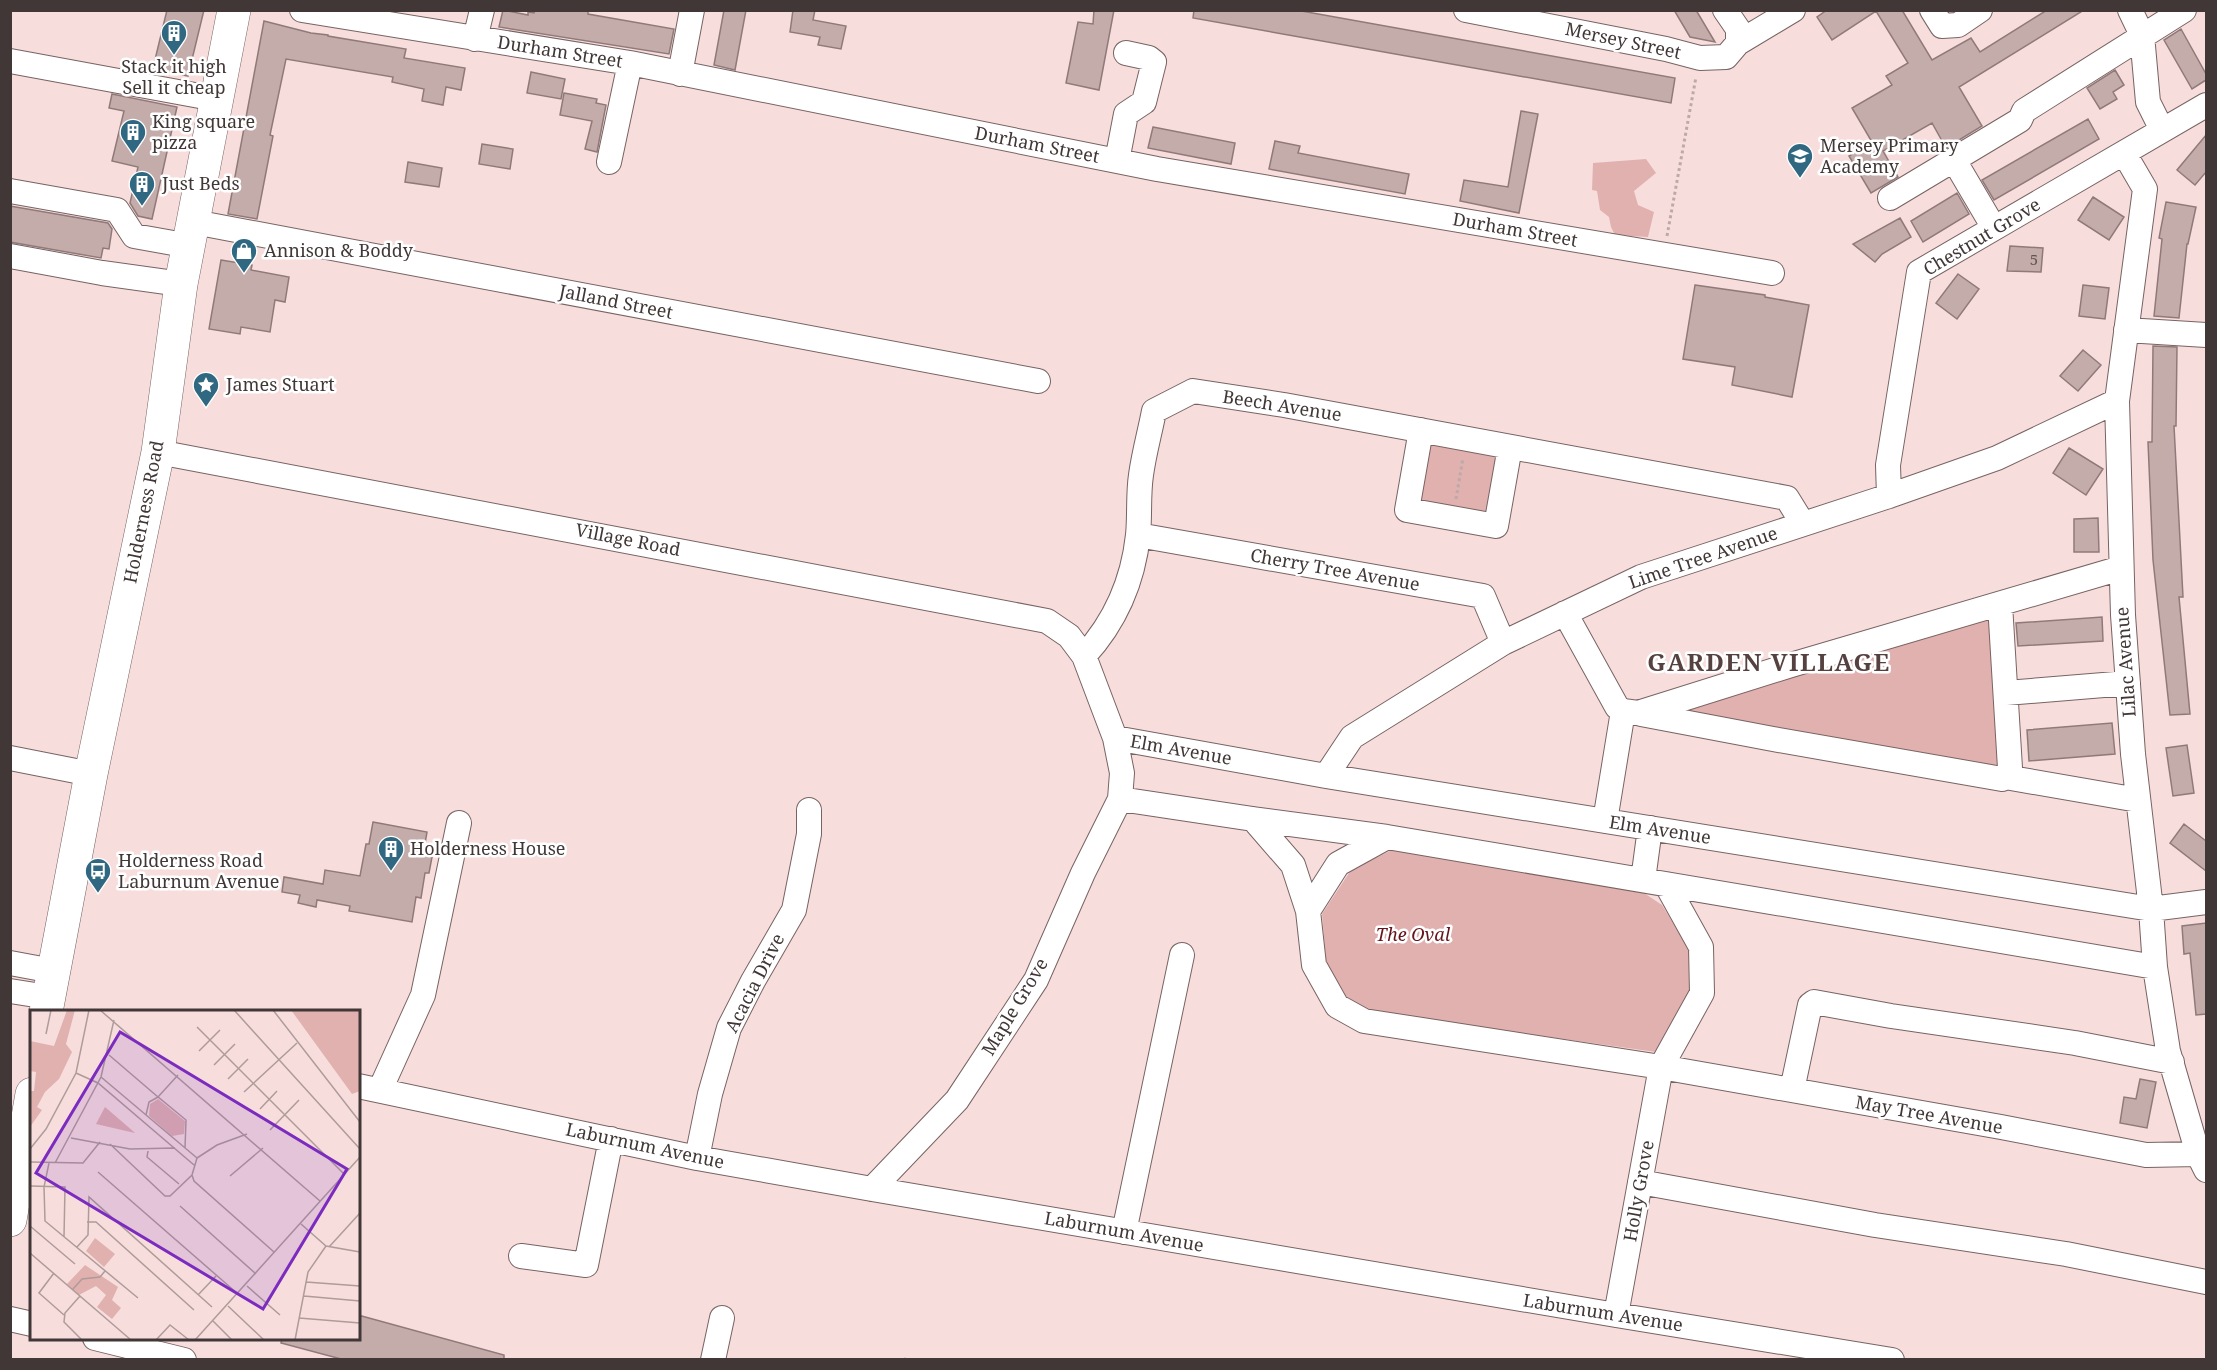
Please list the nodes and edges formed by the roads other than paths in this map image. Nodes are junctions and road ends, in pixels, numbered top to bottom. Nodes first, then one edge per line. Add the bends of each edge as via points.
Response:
1 (234, 10) edge
2 (302, 10) edge
3 (482, 10) edge
4 (692, 10) edge
5 (1466, 10) edge
6 (1793, 10) edge
7 (1980, 10) edge
8 (2130, 10) edge
9 (2184, 10) edge
10 (1937, 18) edge
11 (1734, 28) edge
12 (2142, 35) junction
13 (476, 39) junction
14 (1126, 53) dead end
15 (10, 61) edge
16 (630, 63) junction
17 (680, 74) junction
18 (216, 99) junction
19 (2206, 105) edge
20 (2162, 130) junction
21 (2124, 153) junction
22 (1954, 160) junction
23 (1117, 161) junction
24 (609, 162) dead end
25 (10, 191) edge
26 (1890, 198) dead end
27 (1994, 228) junction
28 (192, 234) junction
29 (10, 256) edge
30 (1772, 273) dead end
31 (181, 284) junction
32 (2126, 330) junction
33 (2206, 335) edge
34 (1038, 381) dead end
35 (2117, 401) junction
36 (1421, 430) junction
37 (1510, 447) junction
38 (158, 452) junction
39 (1889, 496) junction
40 (1803, 524) junction
41 (1138, 535) junction
42 (2121, 567) junction
43 (2000, 604) junction
44 (1565, 613) junction
45 (1503, 643) junction
46 (1084, 656) junction
47 (2128, 683) junction
48 (2006, 693) junction
49 (1630, 712) junction
50 (1115, 738) junction
51 (10, 758) edge
52 (91, 774) junction
53 (1326, 776) junction
54 (2005, 777) junction
55 (1120, 799) junction
56 (2138, 800) junction
57 (809, 810) dead end
58 (1253, 819) junction
59 (1605, 821) junction
60 (459, 823) dead end
61 (1650, 828) junction
62 (1387, 837) junction
63 (1655, 882) junction
64 (2206, 902) edge
65 (2151, 909) junction
66 (1308, 910) junction
67 (1182, 956) dead end
68 (10, 963) edge
69 (2155, 967) junction
70 (10, 991) edge
71 (49, 993) edge
72 (2172, 1062) junction
73 (1661, 1067) junction
74 (369, 1088) edge
75 (1792, 1090) junction
76 (30, 1105) edge
77 (611, 1139) junction
78 (697, 1158) junction
79 (2202, 1162) edge
80 (1640, 1182) junction
81 (872, 1189) junction
82 (10, 1220) edge
83 (1124, 1232) junction
84 (521, 1256) dead end
85 (2206, 1282) edge
86 (1616, 1316) junction
87 (722, 1318) dead end
88 (10, 1319) edge
89 (30, 1324) edge
90 (103, 1340) edge
91 (184, 1359) edge
92 (713, 1359) edge
93 (1892, 1359) edge

1 - 18 highway, Holderness Road
2 - 13 street, Durham Street
3 - 13 street
4 - 17 street
5 - 11 street, Mersey Street via 1700,58 1726,57
6 - 11 street, Mersey Street
7 - 10 street via 1958,25
8 - 12 street
9 - 12 street
12 - 20 street via 2148,102
12 - 22 street via 2024,111 2020,120
13 - 16 street, Durham Street
14 - 23 street via 1149,57 1154,62 1144,102 1126,114
15 - 18 street
16 - 17 street, Durham Street
16 - 24 street
17 - 23 street, Durham Street
18 - 28 highway, Holderness Road
19 - 20 street, Chestnut Grove
20 - 21 street, Chestnut Grove
21 - 27 street, Chestnut Grove
21 - 32 street, Lilac Avenue via 2145,189
22 - 26 street
22 - 27 street
23 - 30 street, Durham Street
25 - 28 street, Jalland Street via 117,210 134,236
27 - 39 street, Chestnut Grove via 1919,272 1888,465
28 - 31 highway, Holderness Road
28 - 34 street, Jalland Street
29 - 31 street
31 - 38 highway, Holderness Road
32 - 33 street
32 - 35 street, Lilac Avenue
35 - 39 street, Lime Tree Avenue via 1997,458
35 - 42 street, Lilac Avenue
36 - 37 street, Beech Avenue
36 - 37 street via 1407,510 1496,526
36 - 41 street, Beech Avenue via 1192,391 1154,411 1140,476
37 - 40 street, Beech Avenue via 1787,498
38 - 46 street, Village Road via 1047,621 1069,636
38 - 52 highway, Holderness Road
39 - 40 street, Lime Tree Avenue
40 - 44 street, Lime Tree Avenue via 1641,577
41 - 45 street, Cherry Tree Avenue via 1483,596
41 - 46 street, Beech Avenue via 1132,571 1114,618
42 - 43 street
42 - 47 street, Lilac Avenue
43 - 48 street
43 - 49 street
44 - 45 street, Lime Tree Avenue
44 - 49 street via 1617,707
45 - 53 street, Lime Tree Avenue via 1352,737
46 - 50 street
47 - 48 street
47 - 56 street, Lilac Avenue
48 - 54 street via 2010,768
49 - 54 street
49 - 59 street
50 - 53 street, Elm Avenue
50 - 55 street via 1122,772
51 - 52 street
52 - 71 highway, Holderness Road
53 - 59 street, Elm Avenue
54 - 56 street
55 - 58 street
55 - 81 street, Maple Grove via 1036,980 957,1100
56 - 65 street, Lilac Avenue
57 - 78 street, Acacia Drive via 809,834 794,910 729,1028
58 - 62 street
58 - 66 street via 1293,865
59 - 61 street, Elm Avenue
60 - 74 street via 423,995
61 - 63 street
61 - 65 street, Elm Avenue
62 - 63 street
62 - 66 street via 1338,864
63 - 69 street
63 - 73 street via 1701,948 1702,993
64 - 65 street, Elm Avenue
65 - 69 street, Lilac Avenue
66 - 73 street via 1314,965 1337,1006 1364,1021
67 - 83 street
68 - 71 street
69 - 72 street, Lilac Avenue
70 - 71 street
72 - 75 street via 1814,1002 1810,1005
72 - 79 street, Lilac Avenue
73 - 75 street, May Tree Avenue
73 - 80 street, Holly Grove
74 - 77 street, Laburnum Avenue
75 - 79 street, May Tree Avenue
76 - 82 highway
77 - 78 street, Laburnum Avenue
77 - 84 street via 586,1266
78 - 81 street, Laburnum Avenue
80 - 85 street via 1875,1225 2077,1256
80 - 86 street, Holly Grove
81 - 83 street, Laburnum Avenue
83 - 86 street, Laburnum Avenue
86 - 93 street, Laburnum Avenue
87 - 92 street
88 - 89 street
90 - 91 street

